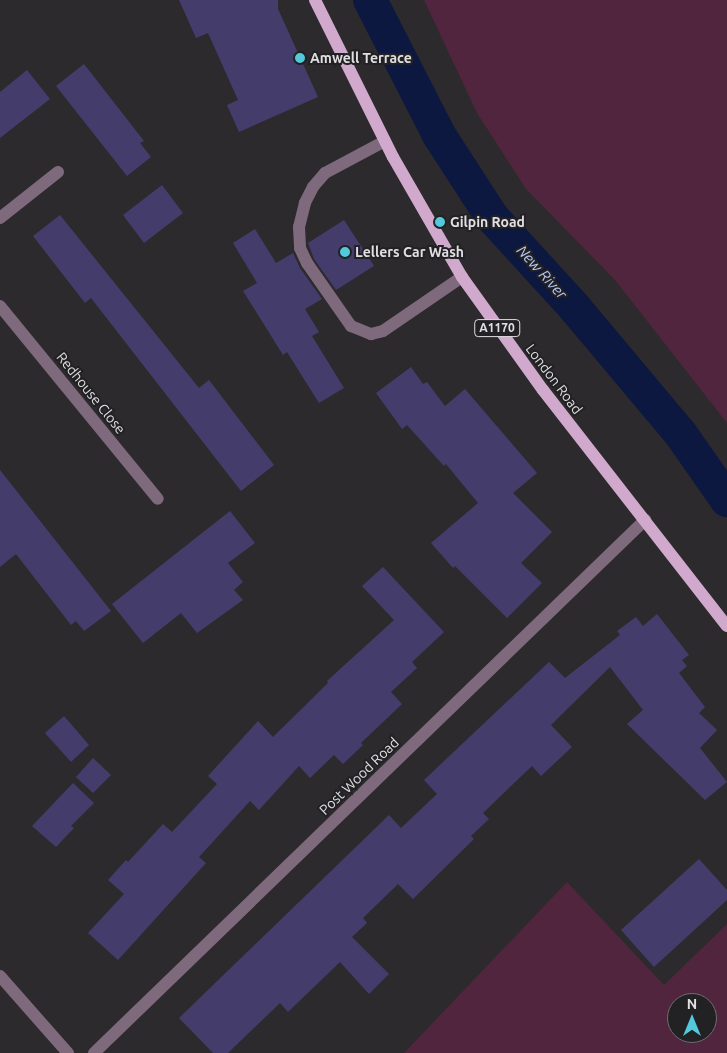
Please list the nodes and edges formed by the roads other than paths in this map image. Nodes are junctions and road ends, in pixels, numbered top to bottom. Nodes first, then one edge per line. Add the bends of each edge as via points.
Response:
1 (314, 0) edge
2 (385, 141) junction
3 (58, 172) dead end
4 (0, 218) edge
5 (462, 277) junction
6 (0, 306) edge
7 (158, 498) dead end
8 (645, 520) junction
9 (727, 626) edge
10 (0, 976) edge
11 (68, 1053) edge
12 (94, 1053) edge

1 - 2 main road, London Road / A1170
2 - 5 main road, London Road / A1170
2 - 5 street via 325,174 313,188 299,227 300,248 307,263 351,326 371,334 383,331
3 - 4 street
5 - 8 main road, London Road / A1170 via 543,390
6 - 7 street, Redhouse Close
8 - 9 main road, London Road / A1170
8 - 12 street, Post Wood Road
10 - 11 street

